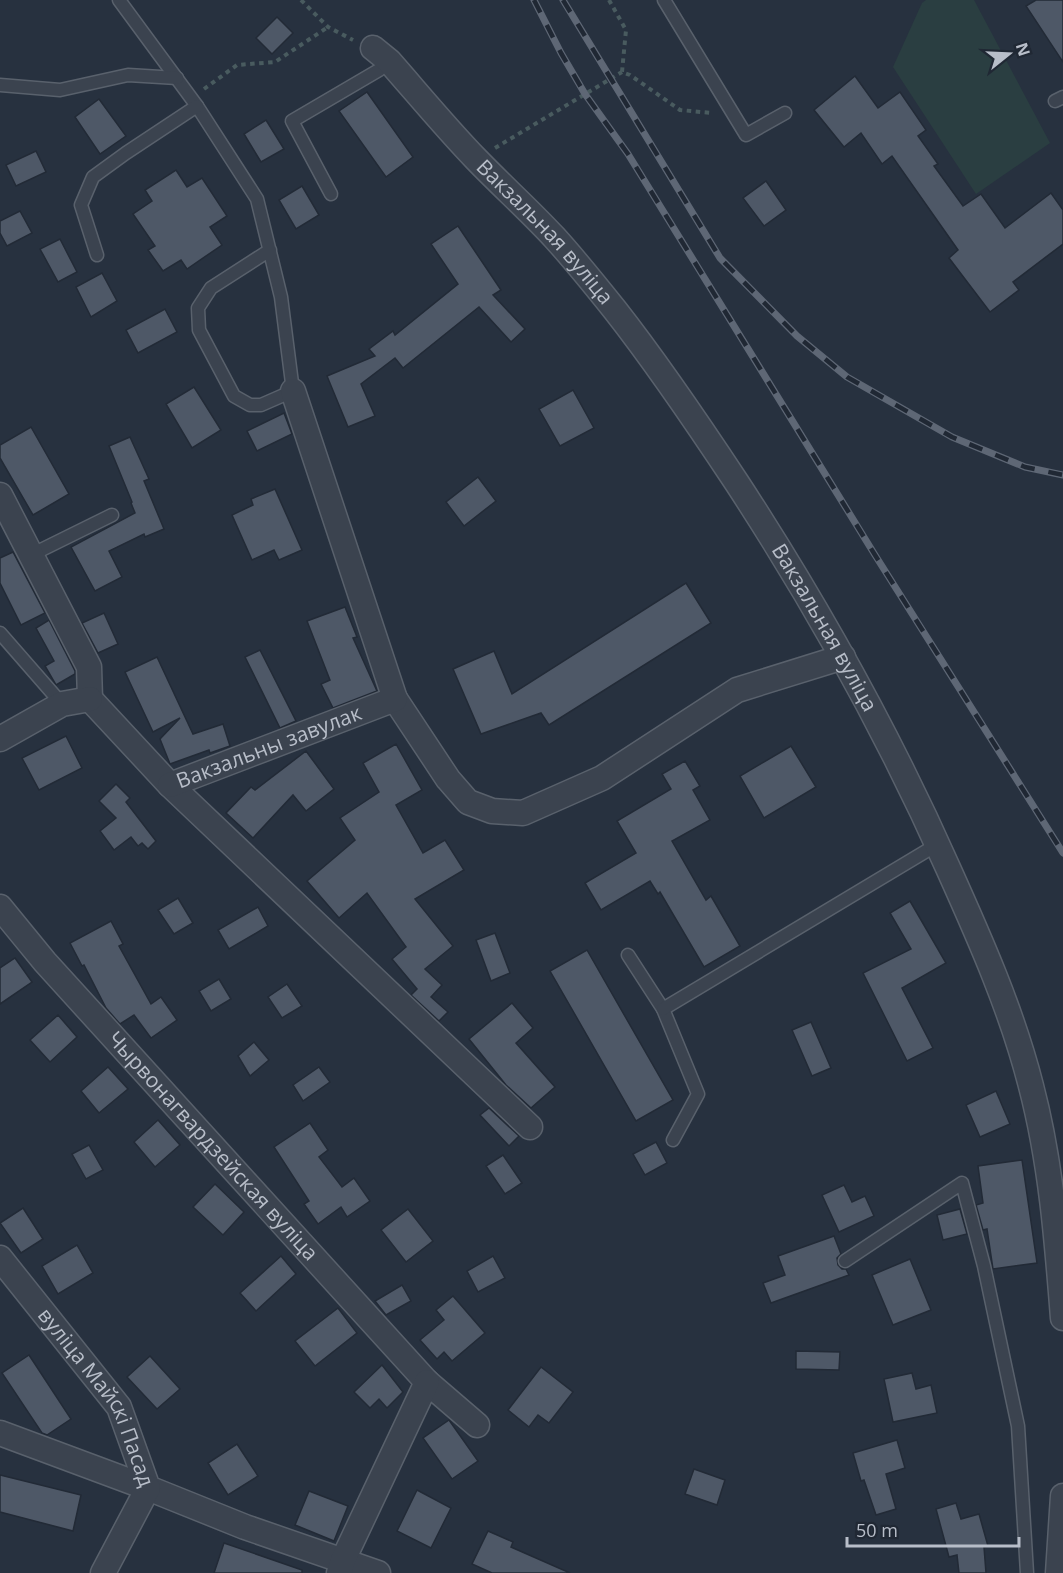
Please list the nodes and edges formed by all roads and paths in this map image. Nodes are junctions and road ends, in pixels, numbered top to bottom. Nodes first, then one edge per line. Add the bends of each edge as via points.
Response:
1 (119, 0) edge
2 (301, 0) edge
3 (609, 0) edge
4 (664, 0) edge
5 (328, 27) junction
6 (381, 55) junction
7 (622, 72) junction
8 (177, 78) junction
9 (0, 85) edge
10 (194, 102) junction
11 (785, 113) dead end
12 (734, 115) junction
13 (476, 159) junction
14 (331, 194) dead end
15 (270, 250) junction
16 (98, 255) dead end
17 (293, 390) junction
18 (0, 495) edge
19 (112, 515) dead end
20 (31, 555) junction
21 (0, 633) edge
22 (843, 657) junction
23 (90, 699) junction
24 (395, 699) junction
25 (62, 704) junction
26 (0, 739) edge
27 (170, 785) junction
28 (938, 844) junction
29 (0, 907) edge
30 (628, 955) dead end
31 (663, 1009) junction
32 (530, 1127) dead end
33 (673, 1140) dead end
34 (0, 1258) edge
35 (845, 1261) dead end
36 (1063, 1318) edge
37 (427, 1382) junction
38 (477, 1425) dead end
39 (0, 1433) edge
40 (148, 1488) junction
41 (1063, 1496) edge
42 (341, 1566) edge
43 (103, 1573) edge
44 (378, 1573) edge
45 (1027, 1573) edge
46 (1058, 1573) edge

1 - 8 lane
2 - 5 path
3 - 7 path via 626,30
4 - 12 lane
5 - 6 path
5 - 10 path via 275,62 237,65
6 - 13 street, Вакзальная вуліца
6 - 14 lane via 379,70 292,122
7 - 12 path via 680,110
7 - 13 path
8 - 9 lane via 128,75 60,90
8 - 10 lane
10 - 15 lane via 257,199
10 - 16 lane via 93,177 81,205
11 - 12 lane via 746,135
13 - 22 street, Вакзальная вуліца via 556,238 629,329 702,429 791,566
15 - 17 lane via 281,297
15 - 17 lane via 211,288 198,308 199,330 234,396 250,405 261,405
17 - 24 street
18 - 20 street
19 - 20 lane
20 - 23 street via 89,668
21 - 25 lane
22 - 24 street via 737,690 602,778 523,813 492,811 468,802 448,779
22 - 28 street, Вакзальная вуліца
23 - 25 street
23 - 27 street
24 - 27 street, Вакзальны завулак
25 - 26 street
27 - 32 street, Вакзальны завулак
28 - 31 lane
28 - 36 street, Вакзальная вуліца via 987,955 1031,1084 1054,1203
29 - 37 street, Чырвонагвардзейская вуліца via 52,970
30 - 31 lane
31 - 33 lane via 698,1094
34 - 40 street, вуліца Майскі Пасад via 119,1407
35 - 45 lane via 962,1183 1018,1426
37 - 38 street, Чырвонагвардзейская вуліца
37 - 42 street
39 - 40 street
40 - 42 street, вуліца Майскі Пасад
40 - 43 street
41 - 46 street
42 - 44 street, вуліца Майскі Пасад

